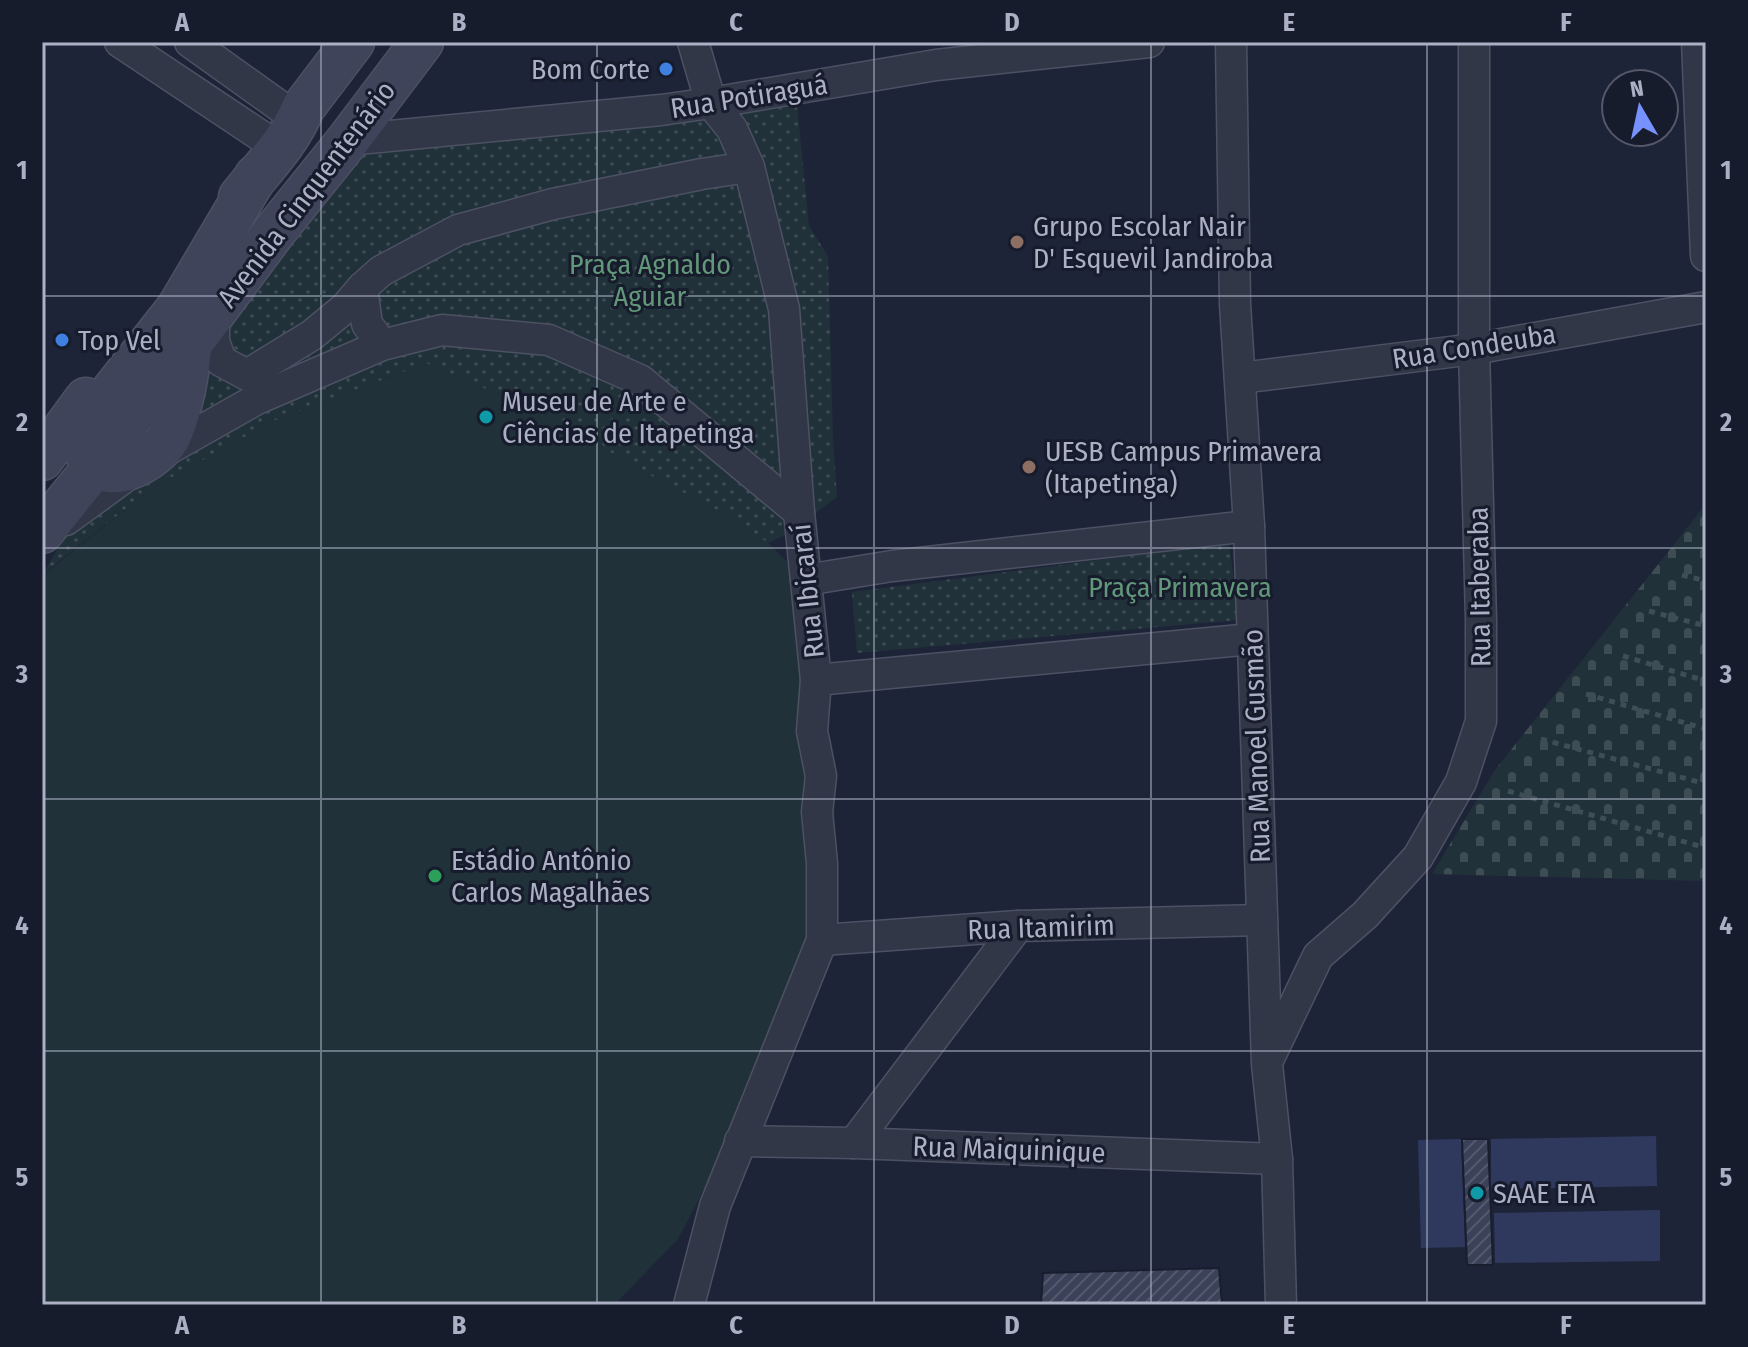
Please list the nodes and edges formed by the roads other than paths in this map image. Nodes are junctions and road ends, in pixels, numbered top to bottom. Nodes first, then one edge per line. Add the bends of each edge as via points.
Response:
1 (120, 42) edge
2 (190, 42) edge
3 (353, 42) edge
4 (422, 42) edge
5 (693, 42) edge
6 (1149, 42) edge
7 (1231, 42) edge
8 (1474, 42) edge
9 (1697, 42) edge
10 (935, 53) edge
11 (711, 103) junction
12 (348, 140) junction
13 (278, 148) junction
14 (749, 167) junction
15 (1706, 256) edge
16 (362, 288) junction
17 (1706, 307) edge
18 (202, 330) junction
19 (382, 345) junction
20 (1474, 349) junction
21 (1240, 378) junction
22 (42, 459) edge
23 (144, 463) junction
24 (96, 465) junction
25 (799, 512) junction
26 (1249, 526) junction
27 (42, 534) edge
28 (806, 580) junction
29 (1252, 639) junction
30 (816, 680) junction
31 (1262, 920) junction
32 (1018, 926) junction
33 (822, 940) junction
34 (1267, 1064) junction
35 (740, 1141) junction
36 (854, 1143) junction
37 (1277, 1159) junction
38 (689, 1305) edge
39 (1281, 1305) edge

1 - 13 street
2 - 13 street
3 - 13 main road, Avenida Cinquentenário
4 - 12 main road, Avenida Cinquentenário
5 - 11 street, Rua Ibicaraí
6 - 10 street, Rua Potiraguá
7 - 21 street, Rua Manoel Gusmão
8 - 20 street, Rua Itaberaba
9 - 15 street
10 - 11 street, Rua Potiraguá
11 - 12 street, Rua Potiraguá
11 - 14 street, Rua Ibicaraí via 732,129
12 - 18 main road, Avenida Cinquentenário
13 - 22 main road, Avenida Cinquentenário
13 - 24 main road, Avenida Cinquentenário via 178,308 85,426 82,447
14 - 16 street via 553,204 458,230 381,271
14 - 25 street, Rua Ibicaraí via 784,309
16 - 18 street via 312,335 247,375 221,361 214,341
16 - 19 street via 367,324
17 - 20 street, Rua Condeuba
18 - 23 main road, Avenida Cinquentenário via 169,438
18 - 24 main road, Avenida Cinquentenário
19 - 23 street via 257,399
19 - 25 street via 442,330 549,340 640,380
20 - 21 street, Rua Condeuba
20 - 34 street, Rua Itaberaba via 1481,721 1461,782 1418,857 1318,956
21 - 26 street, Rua Manoel Gusmão
23 - 24 main road via 106,471
23 - 27 street
24 - 27 main road, Avenida Cinquentenário
25 - 28 street, Rua Ibicaraí
26 - 28 street
26 - 29 street, Rua Manoel Gusmão
28 - 30 street, Rua Ibicaraí
29 - 30 street
29 - 31 street, Rua Manoel Gusmão
30 - 33 street, Rua Ibicaraí via 812,731 821,776 817,812
31 - 32 street, Rua Itamirim
31 - 34 street, Rua Manoel Gusmão
32 - 33 street, Rua Itamirim
32 - 36 street
33 - 35 street, Rua Ibicaraí
34 - 37 street, Rua Manoel Gusmão
35 - 36 street, Rua Maiquinique
35 - 38 street, Rua Ibicaraí via 715,1206
36 - 37 street, Rua Maiquinique
37 - 39 street, Rua Manoel Gusmão

